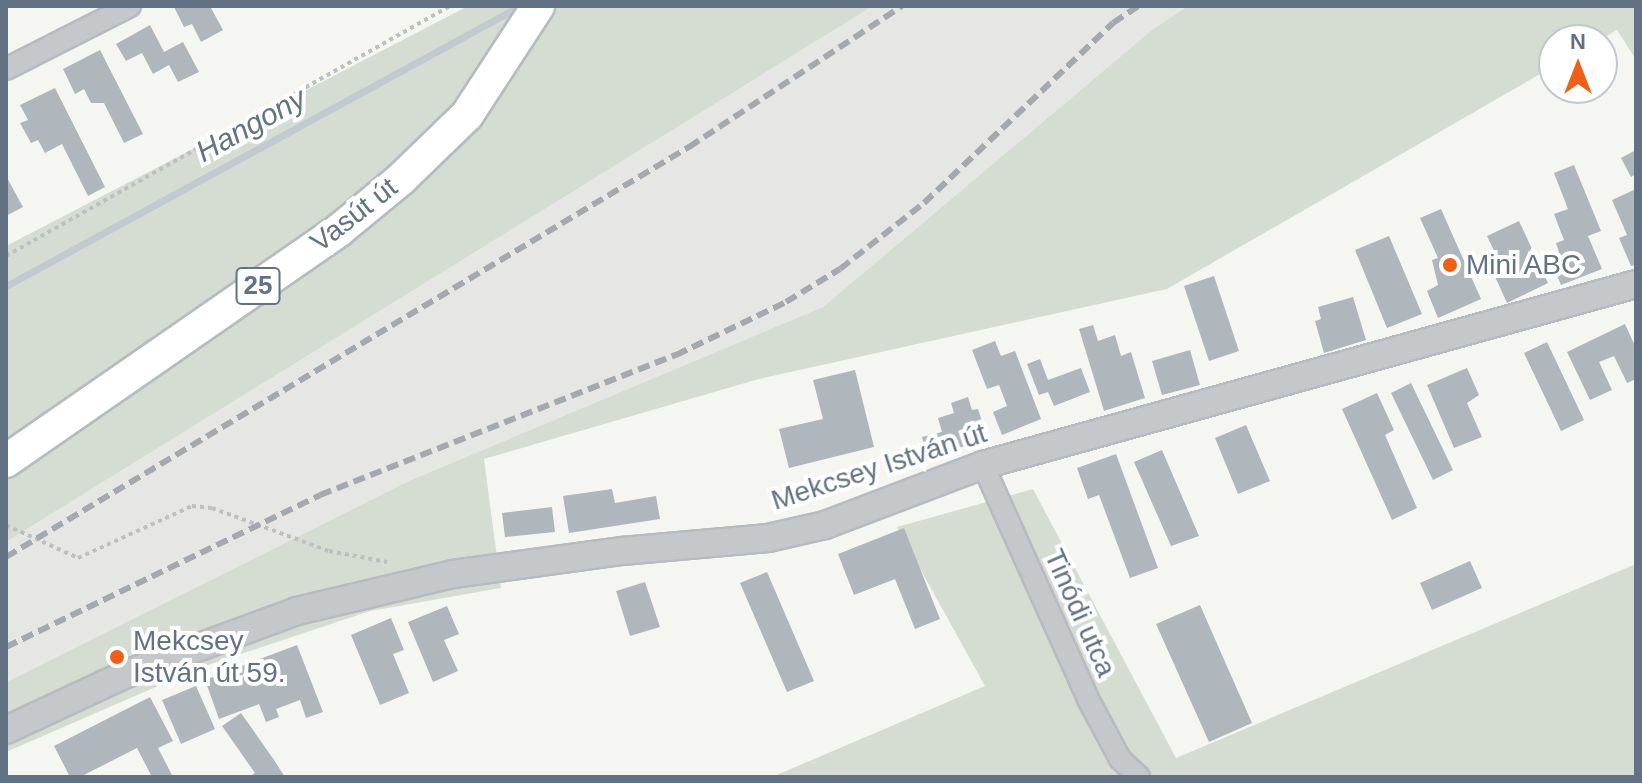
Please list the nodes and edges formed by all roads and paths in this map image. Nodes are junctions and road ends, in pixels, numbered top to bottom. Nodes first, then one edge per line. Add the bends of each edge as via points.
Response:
1 (130, 6) edge
2 (450, 6) edge
3 (538, 6) edge
4 (6, 69) edge
5 (6, 256) edge
6 (1636, 284) edge
7 (6, 461) edge
8 (983, 465) junction
9 (6, 525) edge
10 (393, 563) dead end
11 (6, 730) edge
12 (1139, 777) edge

1 - 4 street
2 - 5 path
3 - 7 main road, Vasút út / 25 via 488,86 436,148 338,231
6 - 8 street, Mekcsey István út
8 - 11 street, Mekcsey István út via 825,525 768,538 453,574 297,611 126,674
8 - 12 street, Tinódi utca via 1088,699 1120,759
9 - 10 path via 78,558 192,506 212,508 329,551

